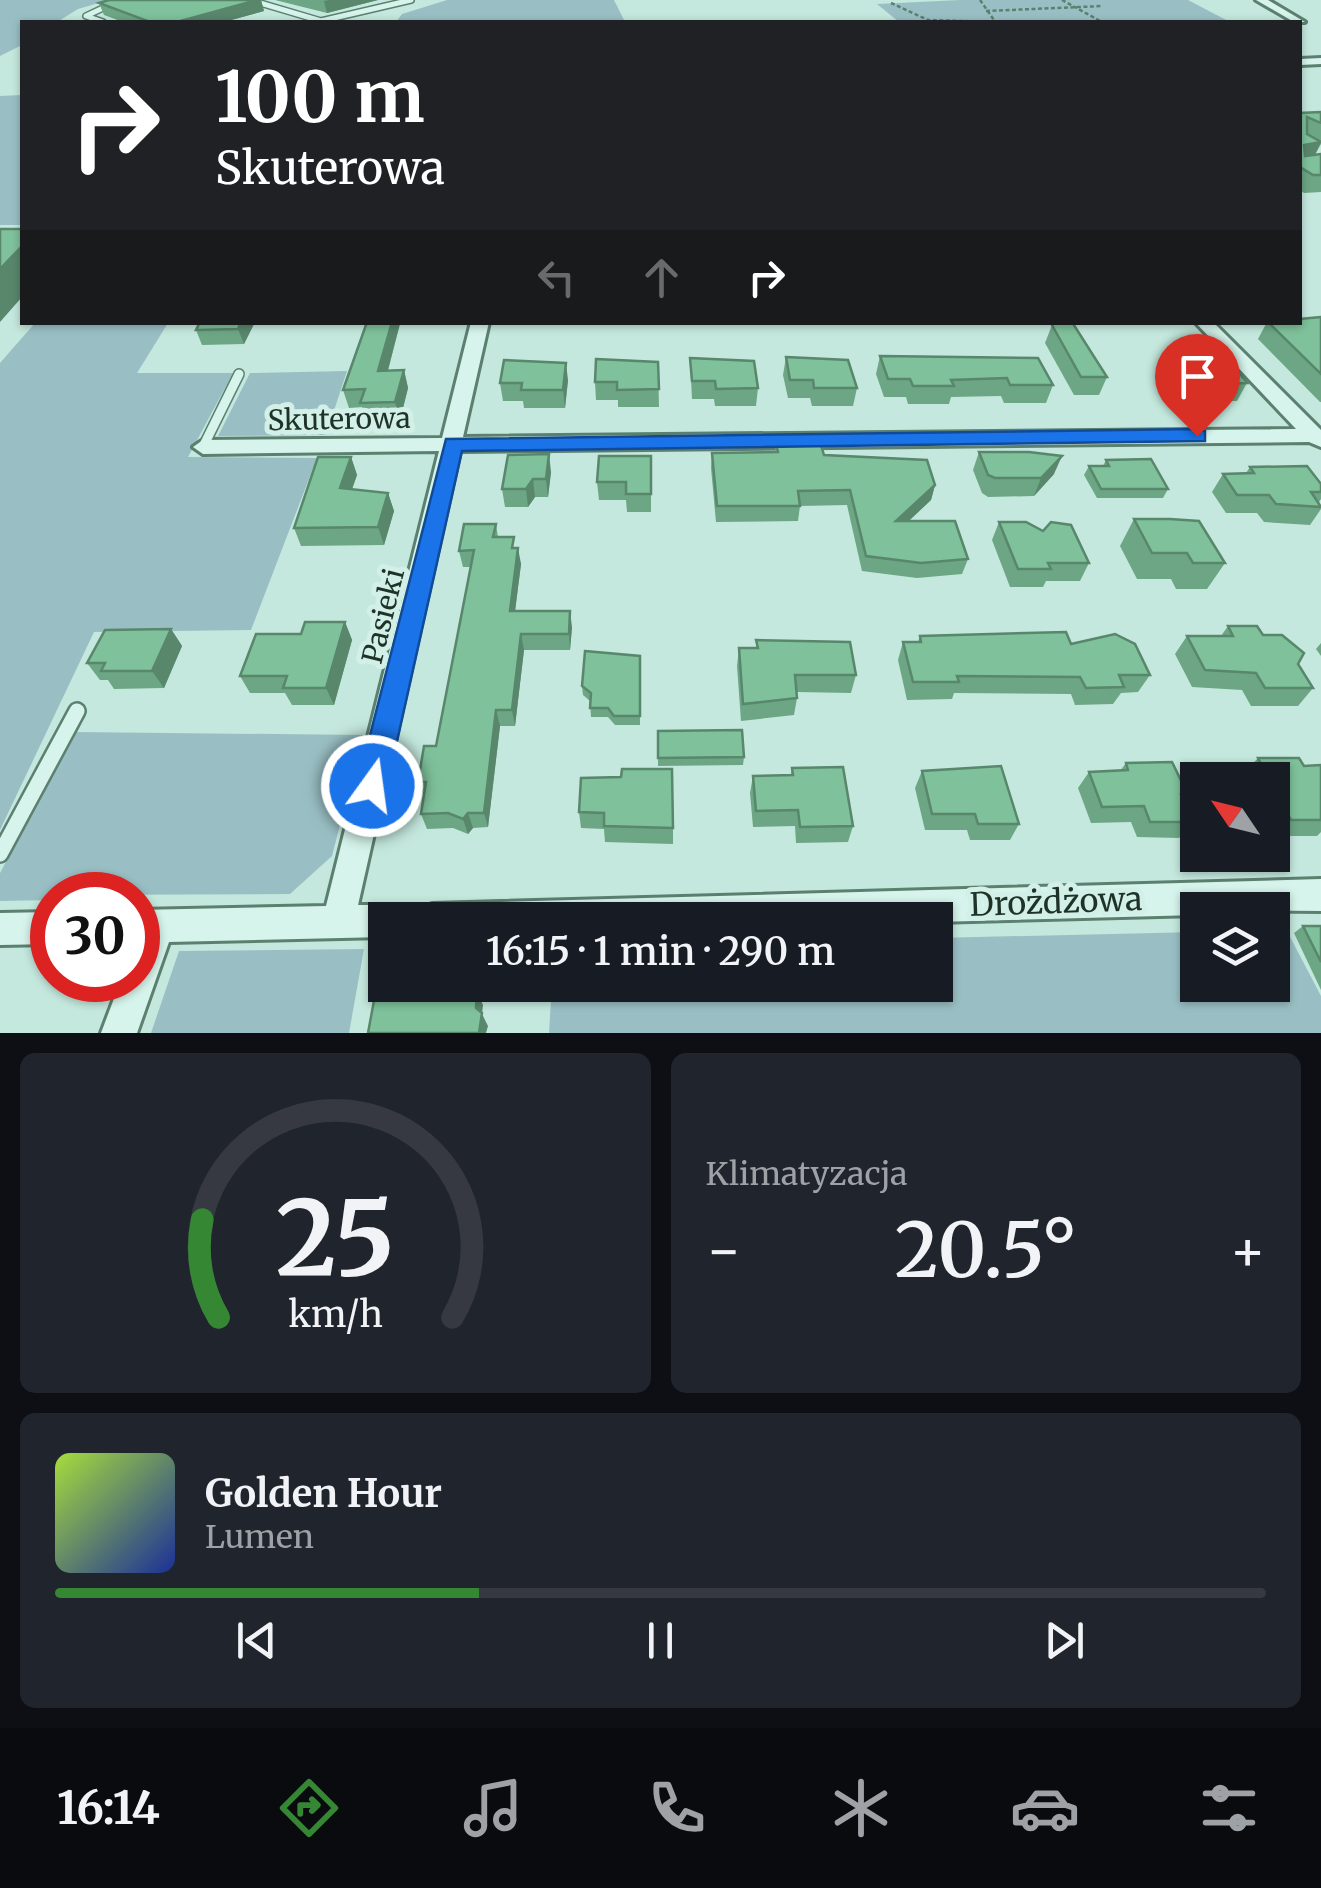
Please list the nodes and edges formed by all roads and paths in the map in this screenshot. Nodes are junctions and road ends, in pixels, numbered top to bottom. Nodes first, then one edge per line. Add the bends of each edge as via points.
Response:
1 (120, 0) edge
2 (250, 0) edge
3 (411, 0) edge
4 (980, 0) edge
5 (1062, 0) edge
6 (1261, 0) edge
7 (891, 3) dead end
8 (1103, 6) dead end
9 (1075, 8) junction
10 (986, 11) junction
11 (97, 20) edge
12 (312, 20) edge
13 (326, 20) edge
14 (924, 20) edge
15 (994, 20) edge
16 (1098, 20) edge
17 (1295, 20) edge
18 (1302, 24) edge
19 (1316, 32) dead end
20 (479, 325) edge
21 (1206, 325) edge
22 (239, 374) dead end
23 (1318, 438) edge
24 (454, 444) junction
25 (203, 447) joint
26 (77, 710) dead end
27 (0, 854) edge
28 (1321, 895) edge
29 (953, 905) edge
30 (368, 922) edge
31 (338, 923) junction
32 (160, 926) edge
33 (30, 928) edge
34 (0, 929) edge
35 (127, 1002) edge
36 (119, 1033) edge

1 - 11 lane via 86,16
2 - 12 lane
3 - 13 lane
4 - 10 path
5 - 9 path
6 - 17 street
7 - 14 path
8 - 9 path
9 - 10 path
9 - 16 path
10 - 15 path
18 - 19 street
20 - 24 street, Pasieki
21 - 23 street
22 - 25 lane
23 - 24 street, Skuterowa
24 - 25 street, Skuterowa
24 - 31 street, Pasieki
26 - 27 lane
28 - 29 street, Drożdżowa
30 - 31 street
31 - 32 street
33 - 34 street
35 - 36 street

